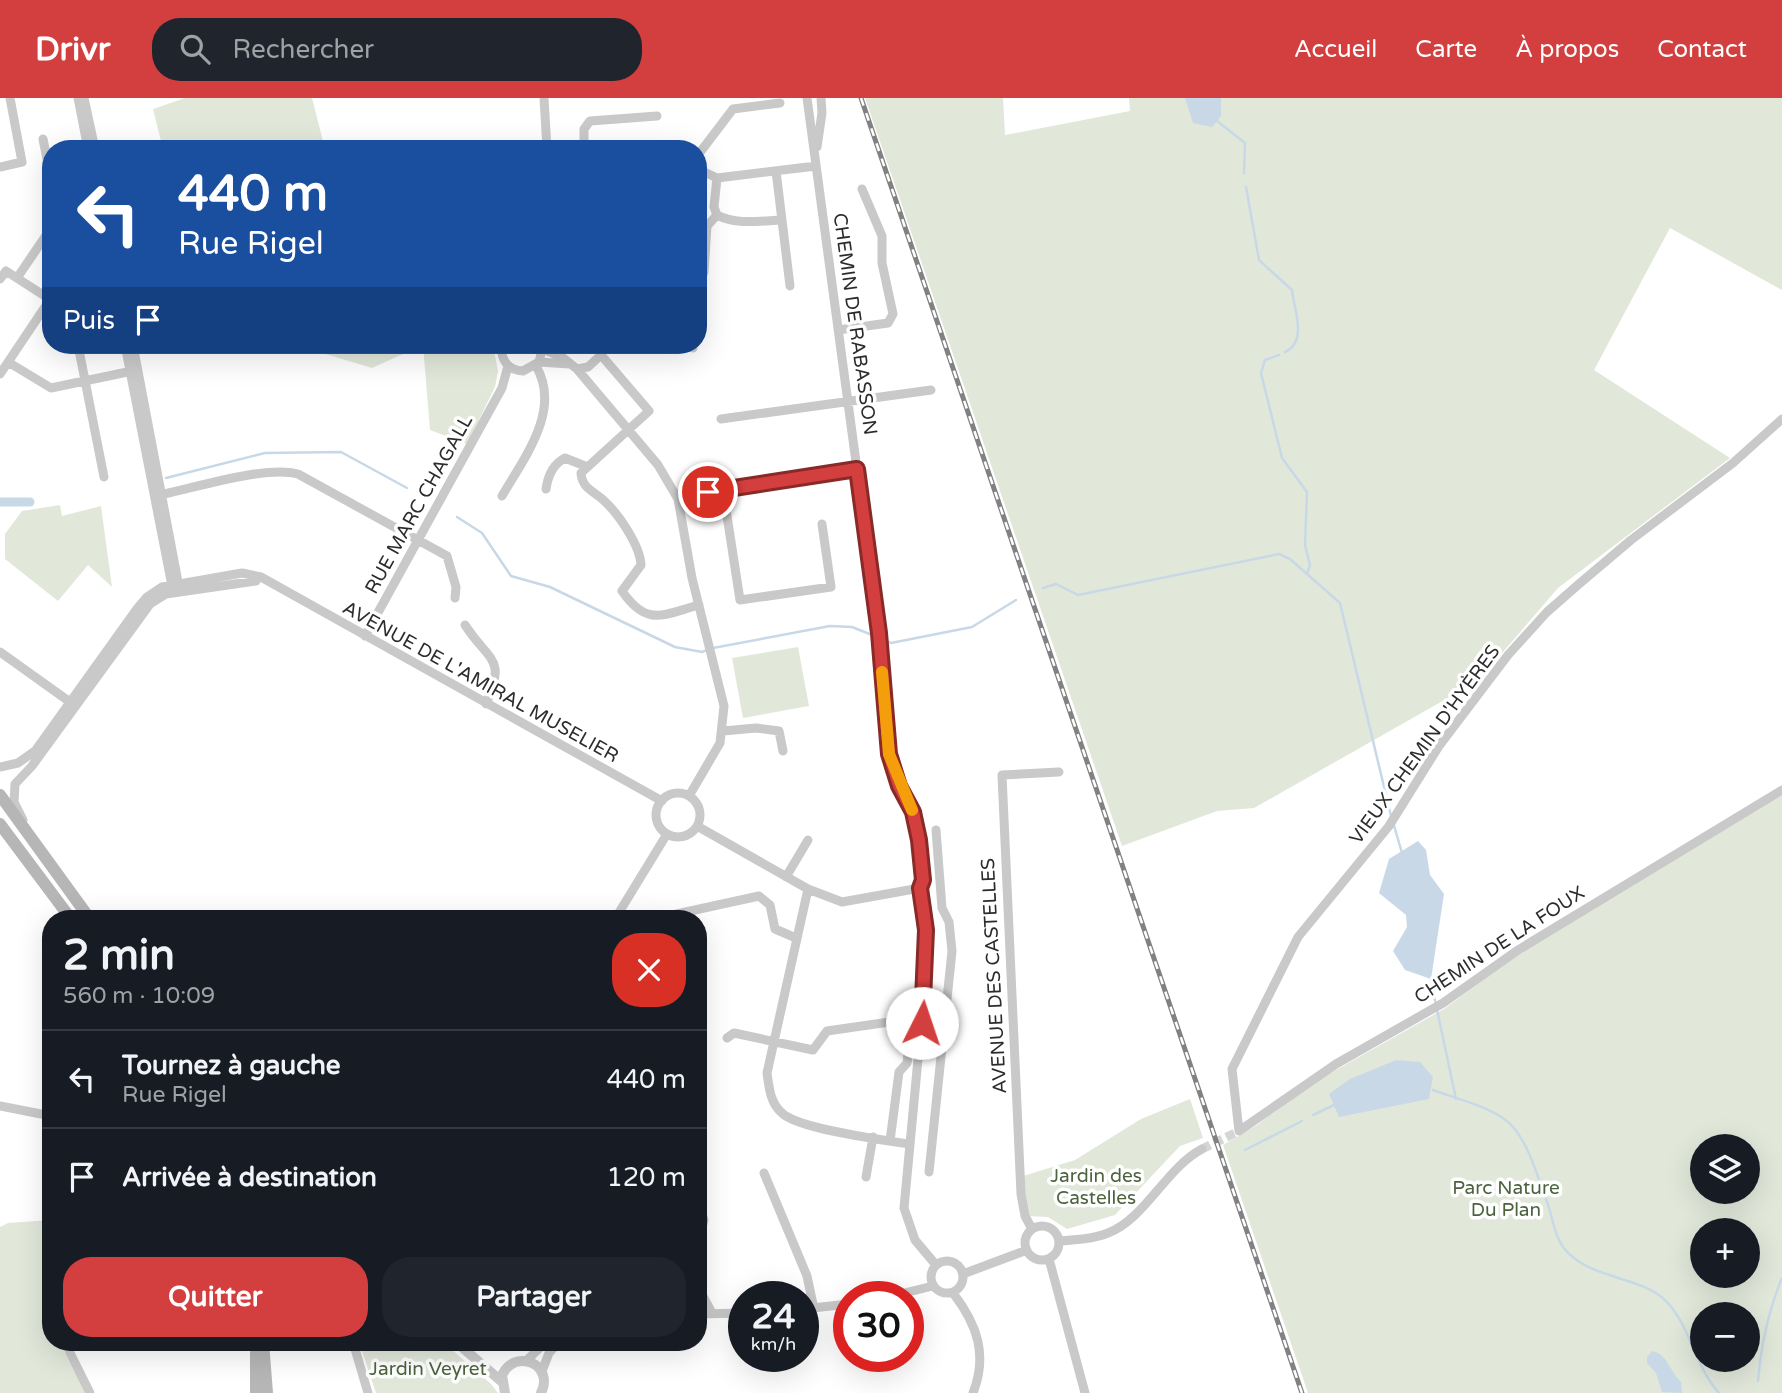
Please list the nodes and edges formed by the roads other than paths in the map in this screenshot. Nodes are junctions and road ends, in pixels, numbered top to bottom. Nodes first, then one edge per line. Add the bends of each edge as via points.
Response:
1 (9, 98) edge
2 (78, 98) edge
3 (85, 98) edge
4 (544, 98) edge
5 (807, 98) edge
6 (821, 98) edge
7 (780, 103) dead end
8 (657, 116) dead end
9 (86, 140) edge
10 (92, 140) edge
11 (546, 140) edge
12 (584, 140) edge
13 (707, 143) edge
14 (816, 166) junction
15 (0, 167) edge
16 (776, 171) junction
17 (707, 173) edge
18 (717, 178) junction
19 (862, 189) dead end
20 (717, 215) junction
21 (781, 220) junction
22 (707, 225) edge
23 (42, 242) edge
24 (18, 278) junction
25 (0, 279) edge
26 (790, 286) dead end
27 (42, 294) edge
28 (42, 311) edge
29 (838, 330) junction
30 (80, 354) edge
31 (128, 354) edge
32 (133, 354) edge
33 (501, 354) edge
34 (541, 354) edge
35 (554, 354) edge
36 (8, 362) junction
37 (538, 364) junction
38 (508, 366) junction
39 (574, 367) junction
40 (134, 371) junction
41 (518, 371) junction
42 (0, 374) edge
43 (85, 382) junction
44 (502, 388) junction
45 (931, 390) dead end
46 (847, 400) junction
47 (721, 419) dead end
48 (1782, 419) edge
49 (627, 430) junction
50 (585, 466) junction
51 (857, 469) junction
52 (104, 477) dead end
53 (546, 489) dead end
54 (723, 490) junction
55 (159, 495) junction
56 (502, 496) dead end
57 (678, 499) junction
58 (822, 524) dead end
59 (418, 540) junction
60 (176, 589) junction
61 (455, 598) dead end
62 (699, 605) junction
63 (465, 625) dead end
64 (365, 636) junction
65 (0, 652) edge
66 (70, 702) junction
67 (486, 704) junction
68 (723, 731) junction
69 (783, 751) dead end
70 (11, 766) junction
71 (0, 767) edge
72 (0, 772) edge
73 (1059, 772) dead end
74 (17, 780) junction
75 (1782, 790) edge
76 (0, 792) edge
77 (689, 796) junction
78 (662, 801) junction
79 (0, 824) edge
80 (697, 826) junction
81 (936, 830) dead end
82 (667, 834) junction
83 (28, 837) junction
84 (808, 840) dead end
85 (786, 877) junction
86 (920, 888) junction
87 (808, 889) junction
88 (64, 910) edge
89 (83, 910) edge
90 (621, 910) edge
91 (695, 910) edge
92 (796, 937) junction
93 (922, 1023) junction
94 (945, 1026) junction
95 (727, 1038) dead end
96 (775, 1041) junction
97 (0, 1107) edge
98 (42, 1114) edge
99 (1239, 1131) joint
100 (873, 1138) junction
101 (890, 1141) junction
102 (909, 1144) junction
103 (1200, 1149) tunnel mouth
104 (929, 1172) dead end
105 (764, 1173) dead end
106 (866, 1177) dead end
107 (1032, 1229) junction
108 (1059, 1241) junction
109 (1027, 1250) junction
110 (1049, 1259) junction
111 (936, 1265) junction
112 (963, 1274) junction
113 (808, 1281) edge
114 (933, 1286) junction
115 (924, 1288) edge
116 (953, 1293) junction
117 (707, 1313) edge
118 (728, 1313) edge
119 (70, 1351) edge
120 (256, 1351) edge
121 (264, 1351) edge
122 (356, 1351) edge
123 (468, 1351) edge
124 (536, 1351) edge
125 (550, 1351) edge
126 (527, 1360) junction
127 (482, 1362) junction
128 (509, 1365) junction
129 (542, 1371) junction
130 (501, 1381) junction
131 (543, 1391) edge
132 (90, 1393) edge
133 (257, 1393) edge
134 (267, 1393) edge
135 (368, 1393) edge
136 (505, 1393) edge
137 (973, 1393) edge
138 (1085, 1393) edge

1 - 15 street via 22,162
2 - 9 street
3 - 10 street
4 - 11 street
5 - 14 street, CHEMIN DE RABASSON
6 - 14 street, CHEMIN DE RABASSON
7 - 13 street via 733,109
8 - 12 street via 590,121
14 - 16 street
14 - 29 street, CHEMIN DE RABASSON
16 - 18 street
16 - 21 street
17 - 18 street
18 - 20 street
19 - 29 street via 882,236 882,263 893,314 888,324
20 - 21 street via 736,220
20 - 22 street
21 - 26 street
23 - 24 street
24 - 25 street via 6,271
24 - 27 street
28 - 36 street
29 - 46 street, CHEMIN DE RABASSON
30 - 43 street
31 - 40 street
32 - 40 street
33 - 38 street
34 - 37 street
35 - 39 street
36 - 42 street
36 - 43 street via 47,388
37 - 39 street
37 - 41 street
37 - 56 street via 545,390 543,419
38 - 41 street
38 - 44 street, RUE MARC CHAGALL
39 - 49 street
39 - 49 street via 588,367 601,355 649,411
40 - 43 street
40 - 55 street
41 - 44 street, RUE MARC CHAGALL
43 - 52 street
44 - 59 street, RUE MARC CHAGALL
45 - 46 street
46 - 47 street
46 - 51 street, CHEMIN DE RABASSON
48 - 99 street, VIEUX CHEMIN D'HYÈRES via 1547,612 1466,709 1389,826 1298,937 1232,1069
49 - 50 street
49 - 57 street via 658,465
50 - 53 street via 565,457 547,478
50 - 62 street via 583,483 603,499 639,547 641,565 622,591 632,606 644,615 658,616
51 - 54 street
51 - 86 street, CHEMIN DE RABASSON via 889,754 917,831
54 - 57 street
54 - 58 street via 740,600 831,587
55 - 59 street via 287,471
55 - 60 street
57 - 62 street
59 - 61 street via 446,556
59 - 64 street, RUE MARC CHAGALL
60 - 64 street, AVENUE DE L'AMIRAL MUSELIER via 247,573
60 - 66 street via 154,591 143,601
60 - 74 street via 150,604 32,766
62 - 68 street via 724,706
63 - 67 street via 496,662 497,679
64 - 67 street, AVENUE DE L'AMIRAL MUSELIER
65 - 66 street
66 - 70 street via 35,751
67 - 78 street, AVENUE DE L'AMIRAL MUSELIER
68 - 69 street via 779,731
68 - 77 street via 714,756
70 - 71 street
70 - 72 street
73 - 107 street, AVENUE DES CASTELLES via 1002,775 1021,1194
74 - 76 street
74 - 83 street via 13,798
75 - 99 street, CHEMIN DE LA FOUX via 1518,950 1430,1012 1336,1064
76 - 83 main road
77 - 78 street via 677,793
77 - 80 street via 700,813
78 - 82 street via 657,819
79 - 88 main road
80 - 82 street via 684,836
80 - 85 street
81 - 94 street via 942,908 949,922 951,951
82 - 90 street
83 - 89 main road
84 - 85 street
85 - 87 street
86 - 87 street via 842,902
86 - 93 street, CHEMIN DE RABASSON via 926,930
87 - 92 street
91 - 92 street via 759,896 770,905 775,929
92 - 96 street
93 - 94 street
93 - 102 street, CHEMIN DE RABASSON
94 - 104 street
95 - 96 street via 734,1033
96 - 100 street via 768,1073 770,1095 782,1114 801,1124
96 - 101 street via 813,1050 827,1031 904,1020 911,1027 907,1063 899,1072
97 - 98 street
100 - 101 street
100 - 106 street
101 - 102 street
102 - 111 street, CHEMIN DE RABASSON via 904,1208 915,1240
103 - 108 street via 1180,1163 1119,1227
105 - 113 street
107 - 108 street via 1049,1227
107 - 109 street via 1025,1240
108 - 110 street via 1056,1254
109 - 110 street via 1035,1259
109 - 112 street
110 - 138 street
111 - 112 street via 953,1262
111 - 114 street via 931,1273
112 - 116 street
114 - 115 street
114 - 116 street via 944,1294
116 - 137 street via 978,1333 981,1363
117 - 118 street
119 - 132 street
120 - 133 main road
121 - 134 main road
122 - 135 street
123 - 127 street
124 - 126 street
125 - 129 street
126 - 128 street
126 - 129 street
127 - 128 street
127 - 130 street
128 - 130 street
129 - 131 street
130 - 136 street

